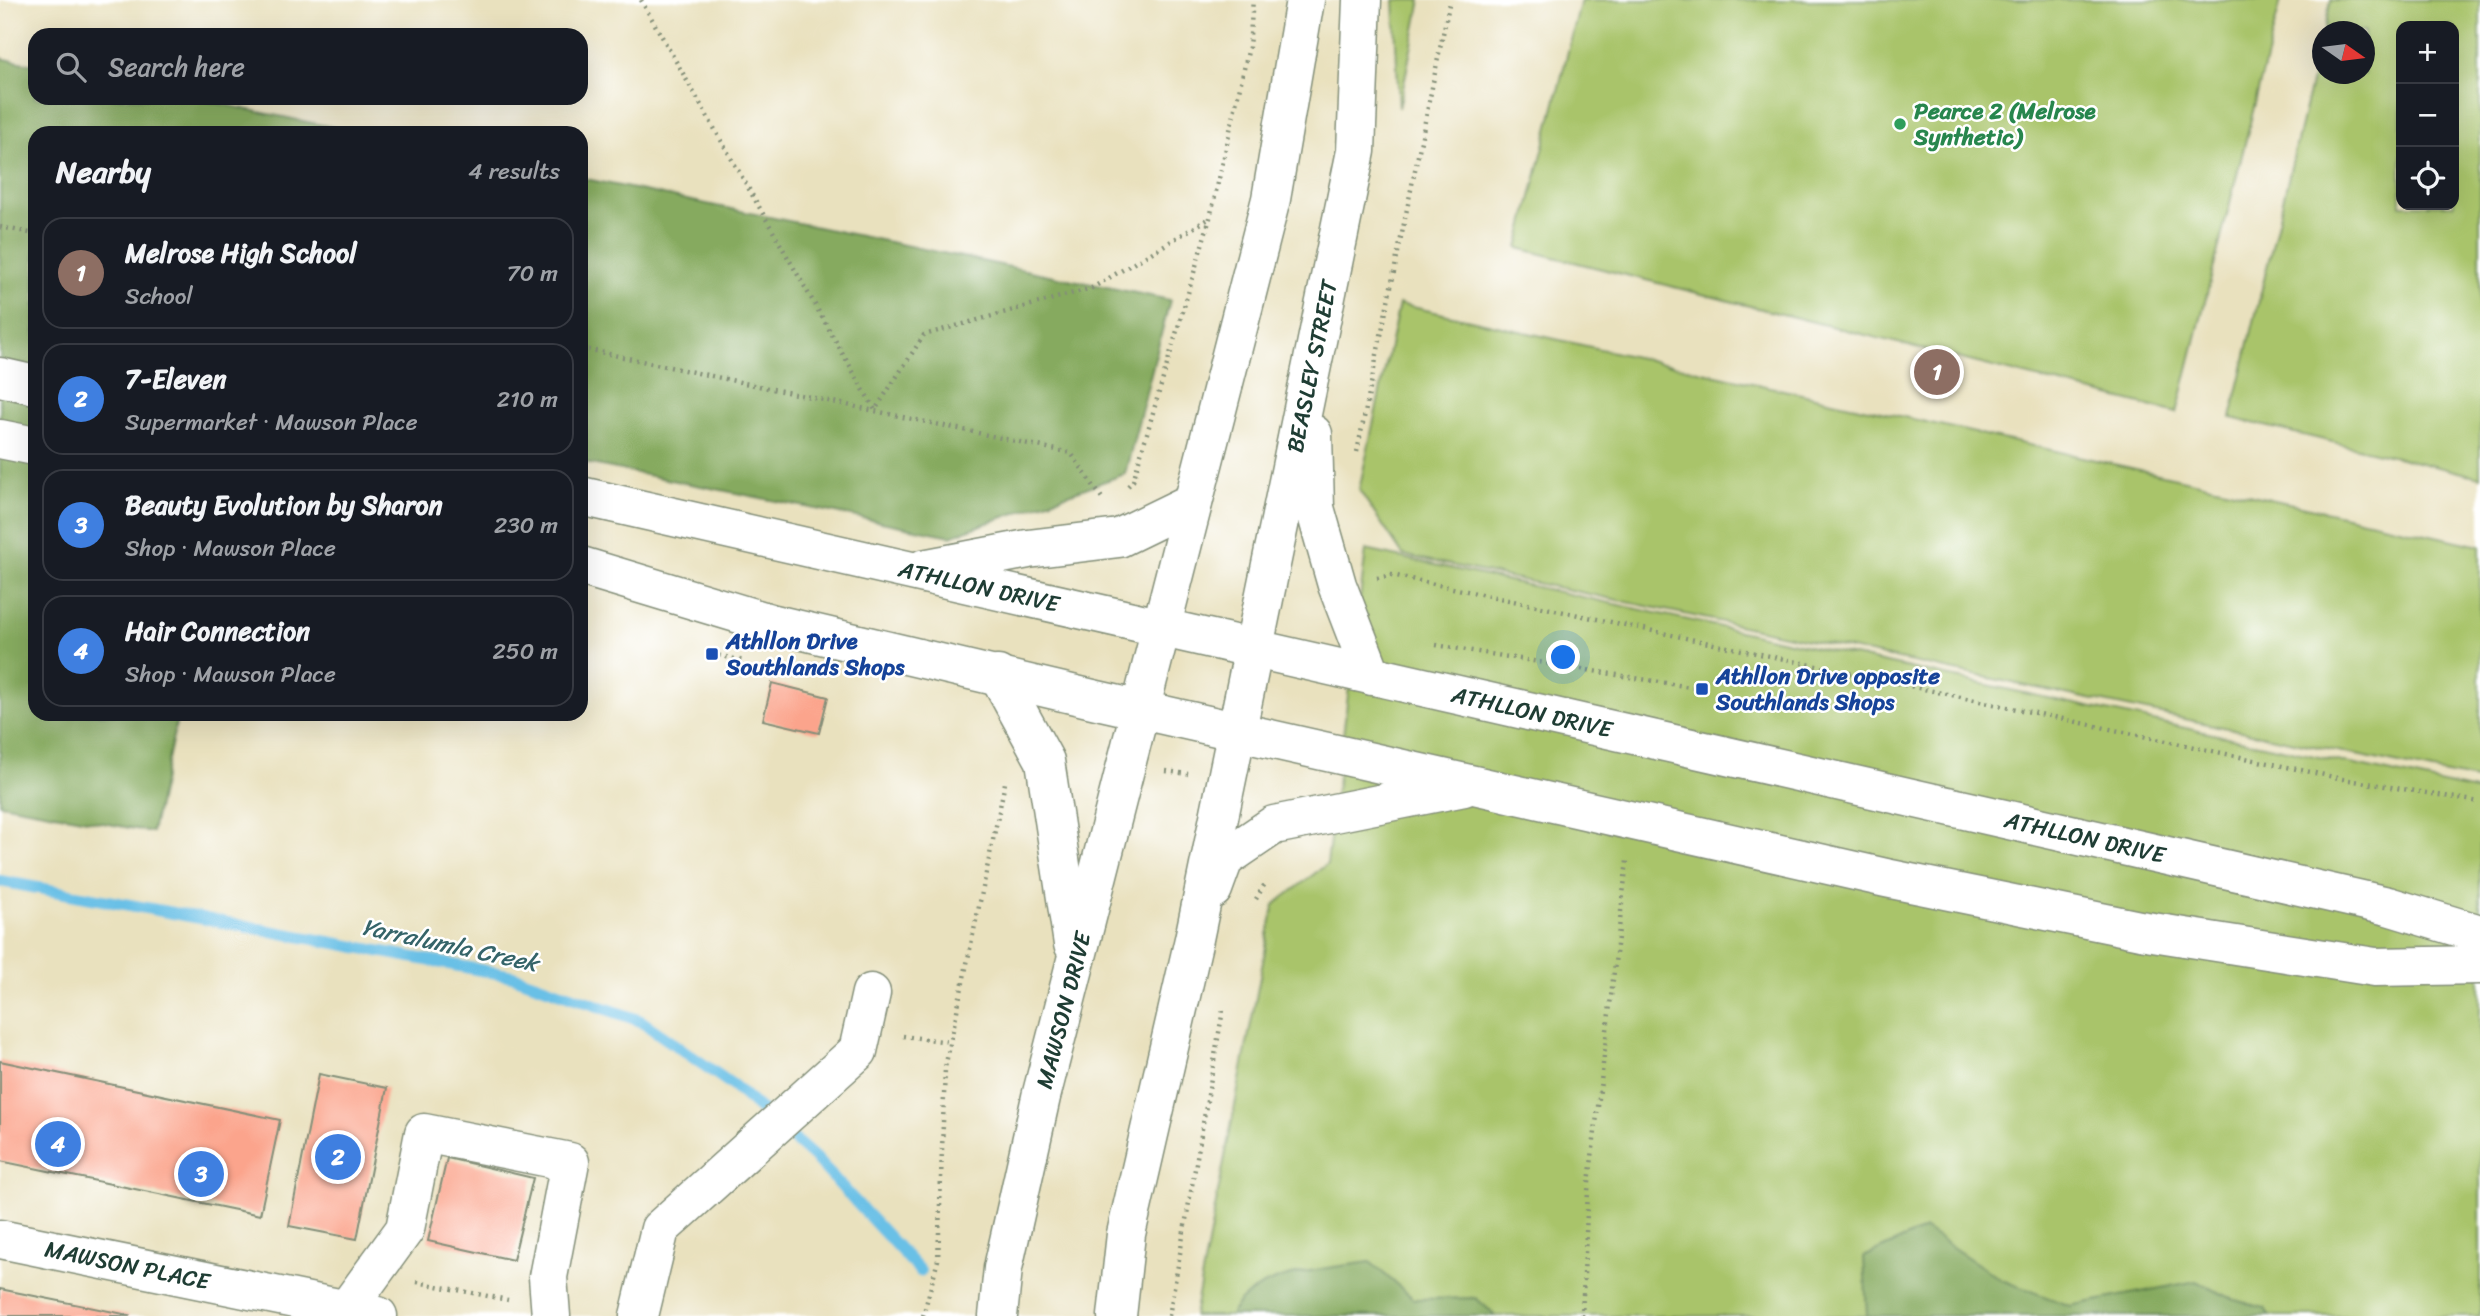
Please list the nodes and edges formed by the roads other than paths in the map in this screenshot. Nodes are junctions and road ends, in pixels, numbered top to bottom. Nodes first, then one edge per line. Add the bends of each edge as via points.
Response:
1 (1306, 0) edge
2 (1362, 0) edge
3 (1311, 366) junction
4 (0, 377) edge
5 (28, 383) edge
6 (0, 439) edge
7 (28, 445) edge
8 (588, 498) edge
9 (1193, 502) junction
10 (588, 568) edge
11 (907, 572) junction
12 (1161, 629) junction
13 (1254, 650) junction
14 (998, 675) junction
15 (1372, 676) junction
16 (1140, 707) junction
17 (1237, 730) junction
18 (1476, 785) junction
19 (2480, 934) edge
20 (1194, 939) junction
21 (1076, 960) junction
22 (2480, 965) edge
23 (871, 993) dead end
24 (0, 1239) edge
25 (362, 1313) edge
26 (551, 1316) edge
27 (639, 1316) edge
28 (998, 1316) edge
29 (1117, 1316) edge

1 - 9 main road via 1271,199
2 - 3 main road, BEASLEY STREET via 1356,151
3 - 13 main road, BEASLEY STREET
3 - 15 main road via 1315,508 1337,584
4 - 5 main road
6 - 7 main road
8 - 11 main road, ATHLLON DRIVE
9 - 11 main road via 1119,538 1028,549
9 - 12 main road
10 - 14 main road via 770,623
11 - 12 main road, ATHLLON DRIVE
12 - 13 main road, ATHLLON DRIVE
12 - 16 main road
13 - 15 main road, ATHLLON DRIVE
13 - 17 main road, BEASLEY STREET
14 - 16 main road
14 - 21 main road via 1045,761
15 - 19 main road, ATHLLON DRIVE via 2388,906
16 - 17 main road
16 - 21 main road, MAWSON DRIVE
17 - 18 main road
17 - 20 main road
18 - 20 main road via 1274,825 1224,859
18 - 22 main road via 2140,930 2375,967
20 - 29 main road via 1126,1234
21 - 28 main road, MAWSON DRIVE via 1003,1268
23 - 27 main road via 858,1051 660,1229
24 - 25 main road, MAWSON PLACE
25 - 26 main road via 405,1229 424,1132 570,1162 548,1277

